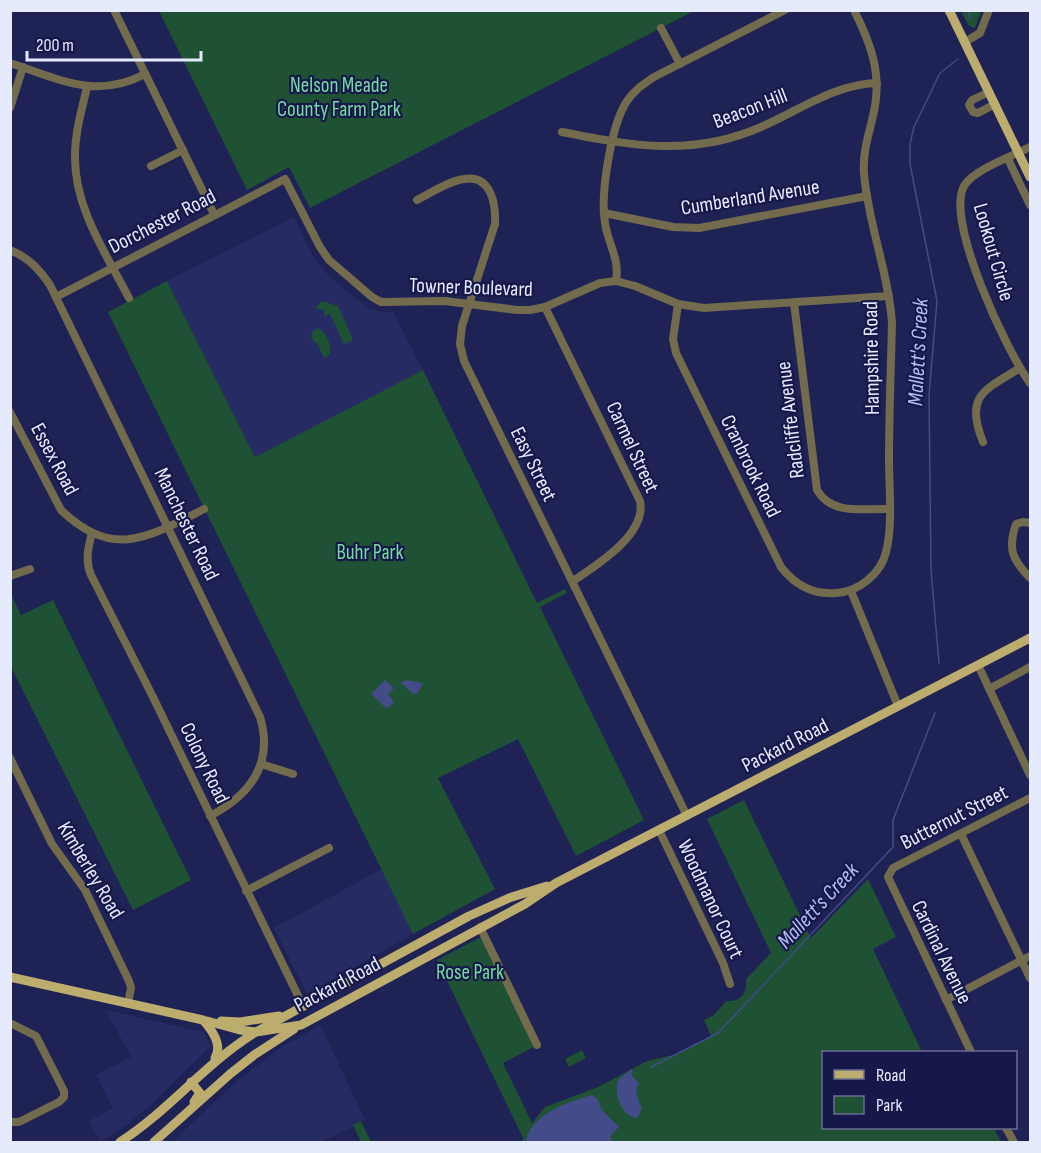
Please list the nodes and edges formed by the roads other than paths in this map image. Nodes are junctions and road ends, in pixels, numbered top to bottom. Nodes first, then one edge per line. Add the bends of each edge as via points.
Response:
1 (114, 10) edge
2 (785, 10) edge
3 (854, 10) edge
4 (950, 10) edge
5 (989, 10) edge
6 (661, 28) dead end
7 (964, 42) junction
8 (10, 63) edge
9 (680, 64) junction
10 (23, 67) junction
11 (145, 74) junction
12 (877, 83) junction
13 (87, 87) junction
14 (989, 92) junction
15 (995, 104) junction
16 (10, 108) edge
17 (562, 132) dead end
18 (613, 142) junction
19 (1030, 147) edge
20 (183, 150) junction
21 (1018, 153) junction
22 (1008, 159) junction
23 (151, 166) dead end
24 (1030, 177) edge
25 (285, 179) joint
26 (867, 196) junction
27 (417, 200) dead end
28 (1030, 205) edge
29 (604, 213) junction
30 (214, 214) junction
31 (10, 250) edge
32 (113, 267) junction
33 (616, 281) junction
34 (889, 296) junction
35 (56, 297) junction
36 (129, 298) dead end
37 (794, 303) junction
38 (471, 304) junction
39 (678, 304) junction
40 (545, 307) junction
41 (1020, 368) junction
42 (1030, 383) edge
43 (10, 412) edge
44 (983, 442) dead end
45 (889, 508) junction
46 (204, 509) dead end
47 (1030, 523) edge
48 (168, 526) junction
49 (92, 533) junction
50 (30, 569) dead end
51 (10, 576) edge
52 (1030, 578) edge
53 (573, 581) junction
54 (851, 591) junction
55 (1030, 638) edge
56 (978, 665) junction
57 (1030, 667) edge
58 (989, 689) junction
59 (898, 706) junction
60 (10, 758) edge
61 (261, 764) junction
62 (13, 769) edge
63 (293, 774) dead end
64 (1030, 775) edge
65 (1030, 798) edge
66 (210, 816) junction
67 (687, 816) junction
68 (659, 830) junction
69 (961, 834) junction
70 (329, 848) dead end
71 (893, 868) joint
72 (556, 883) junction
73 (246, 891) junction
74 (489, 906) junction
75 (480, 927) junction
76 (421, 941) junction
77 (442, 948) junction
78 (1030, 957) edge
79 (1022, 961) junction
80 (10, 977) edge
81 (1030, 978) edge
82 (384, 980) junction
83 (730, 984) dead end
84 (946, 1000) junction
85 (128, 1003) junction
86 (303, 1006) junction
87 (290, 1014) junction
88 (205, 1020) junction
89 (10, 1023) edge
90 (301, 1026) junction
91 (256, 1032) junction
92 (537, 1045) dead end
93 (970, 1051) edge
94 (212, 1063) junction
95 (191, 1082) junction
96 (182, 1119) junction
97 (10, 1122) edge
98 (1007, 1129) edge
99 (164, 1138) edge
100 (129, 1139) edge
101 (120, 1143) edge
102 (154, 1143) edge
103 (1014, 1143) edge

1 - 11 street
2 - 9 street
3 - 12 street, Hampshire Road via 873,52
4 - 7 main road
5 - 7 street via 980,33
6 - 9 street
7 - 14 main road
8 - 10 street
9 - 18 street via 633,93 621,112
10 - 13 street
10 - 16 street
11 - 13 street via 119,85
11 - 20 street
12 - 18 street, Beacon Hill via 847,87 726,140 684,147
12 - 26 street, Hampshire Road via 864,160
13 - 32 street via 76,141 76,171 84,207
14 - 15 main road
14 - 15 street via 972,100 970,109 978,112
15 - 21 main road
17 - 18 street, Beacon Hill
18 - 29 street via 604,189
19 - 21 street, Lookout Circle
20 - 23 street
20 - 30 street
21 - 22 street, Lookout Circle
21 - 24 main road
22 - 28 street
22 - 41 street, Lookout Circle via 970,178 960,203 984,292
25 - 30 street, Dorchester Road
25 - 38 street, Towner Boulevard via 325,255 376,300
26 - 29 street, Cumberland Avenue via 699,228 673,227
26 - 34 street, Hampshire Road
27 - 38 street, Easy Street via 461,179 479,181 491,191 495,224
29 - 33 street via 617,262
30 - 32 street, Dorchester Road
31 - 35 street, Manchester Road via 37,267
32 - 35 street, Dorchester Road
32 - 36 street
33 - 39 street
33 - 40 street, Towner Boulevard via 590,287
34 - 37 street
34 - 45 street, Hampshire Road
35 - 48 street, Manchester Road
37 - 39 street via 704,308
37 - 45 street, Radcliffe Avenue via 817,490 826,502 841,508
38 - 40 street, Towner Boulevard via 517,310
38 - 53 street, Easy Street via 460,335 464,361
39 - 54 street, Cranbrook Road via 673,339 676,353 781,567 810,591
40 - 53 street, Carmel Street via 642,509 632,532
41 - 42 street, Lookout Circle
41 - 44 street via 978,399 975,417
43 - 49 street, Essex Road via 61,510
45 - 54 street, Hampshire Road via 883,560 872,576
46 - 48 street, Essex Road
47 - 52 street via 1016,524 1012,554
48 - 49 street, Essex Road via 128,539
48 - 61 street, Manchester Road via 256,706 264,736
49 - 66 street, Colony Road via 87,566
50 - 51 street
53 - 67 street, Easy Street
54 - 59 street
55 - 56 main road, Packard Road
56 - 58 street
56 - 59 main road, Packard Road
57 - 58 street
58 - 64 street
59 - 67 main road, Packard Road
60 - 62 street, Kimberley Road
61 - 63 street
61 - 66 street, Manchester Road via 244,793
62 - 85 street, Kimberley Road via 52,844 81,884 110,938 129,981
65 - 69 street, Butternut Street
66 - 73 street, Colony Road
67 - 68 main road, Packard Road
68 - 72 main road, Packard Road
68 - 83 street, Woodmanor Court
69 - 71 street, Butternut Street
69 - 79 street
70 - 73 street
71 - 84 street, Cardinal Avenue via 889,882
72 - 74 main road, Packard Road
72 - 75 main road, Packard Road
73 - 86 street, Colony Road
74 - 76 main road, Packard Road
74 - 77 main road via 497,908 496,914
75 - 77 main road, Packard Road
75 - 92 street
76 - 82 main road via 426,945 425,952 396,968
76 - 86 main road, Packard Road
77 - 82 main road, Packard Road
78 - 79 street
79 - 81 street
79 - 84 street
80 - 85 main road, Packard Road
82 - 90 main road, Packard Road
84 - 93 street, Cardinal Avenue
85 - 88 main road, Packard Road
86 - 87 main road, Packard Road
87 - 88 main road via 240,1022
87 - 91 main road, Packard Road
88 - 91 main road, Packard Road
88 - 94 main road via 218,1045
89 - 97 street via 36,1036 64,1097 19,1122
90 - 91 main road, Packard Road
90 - 96 main road via 238,1067
91 - 94 main road, Packard Road
94 - 95 main road, Packard Road
95 - 96 main road via 199,1097
95 - 100 main road, Packard Road
96 - 99 main road
98 - 103 street
99 - 102 main road
100 - 101 main road, Packard Road

